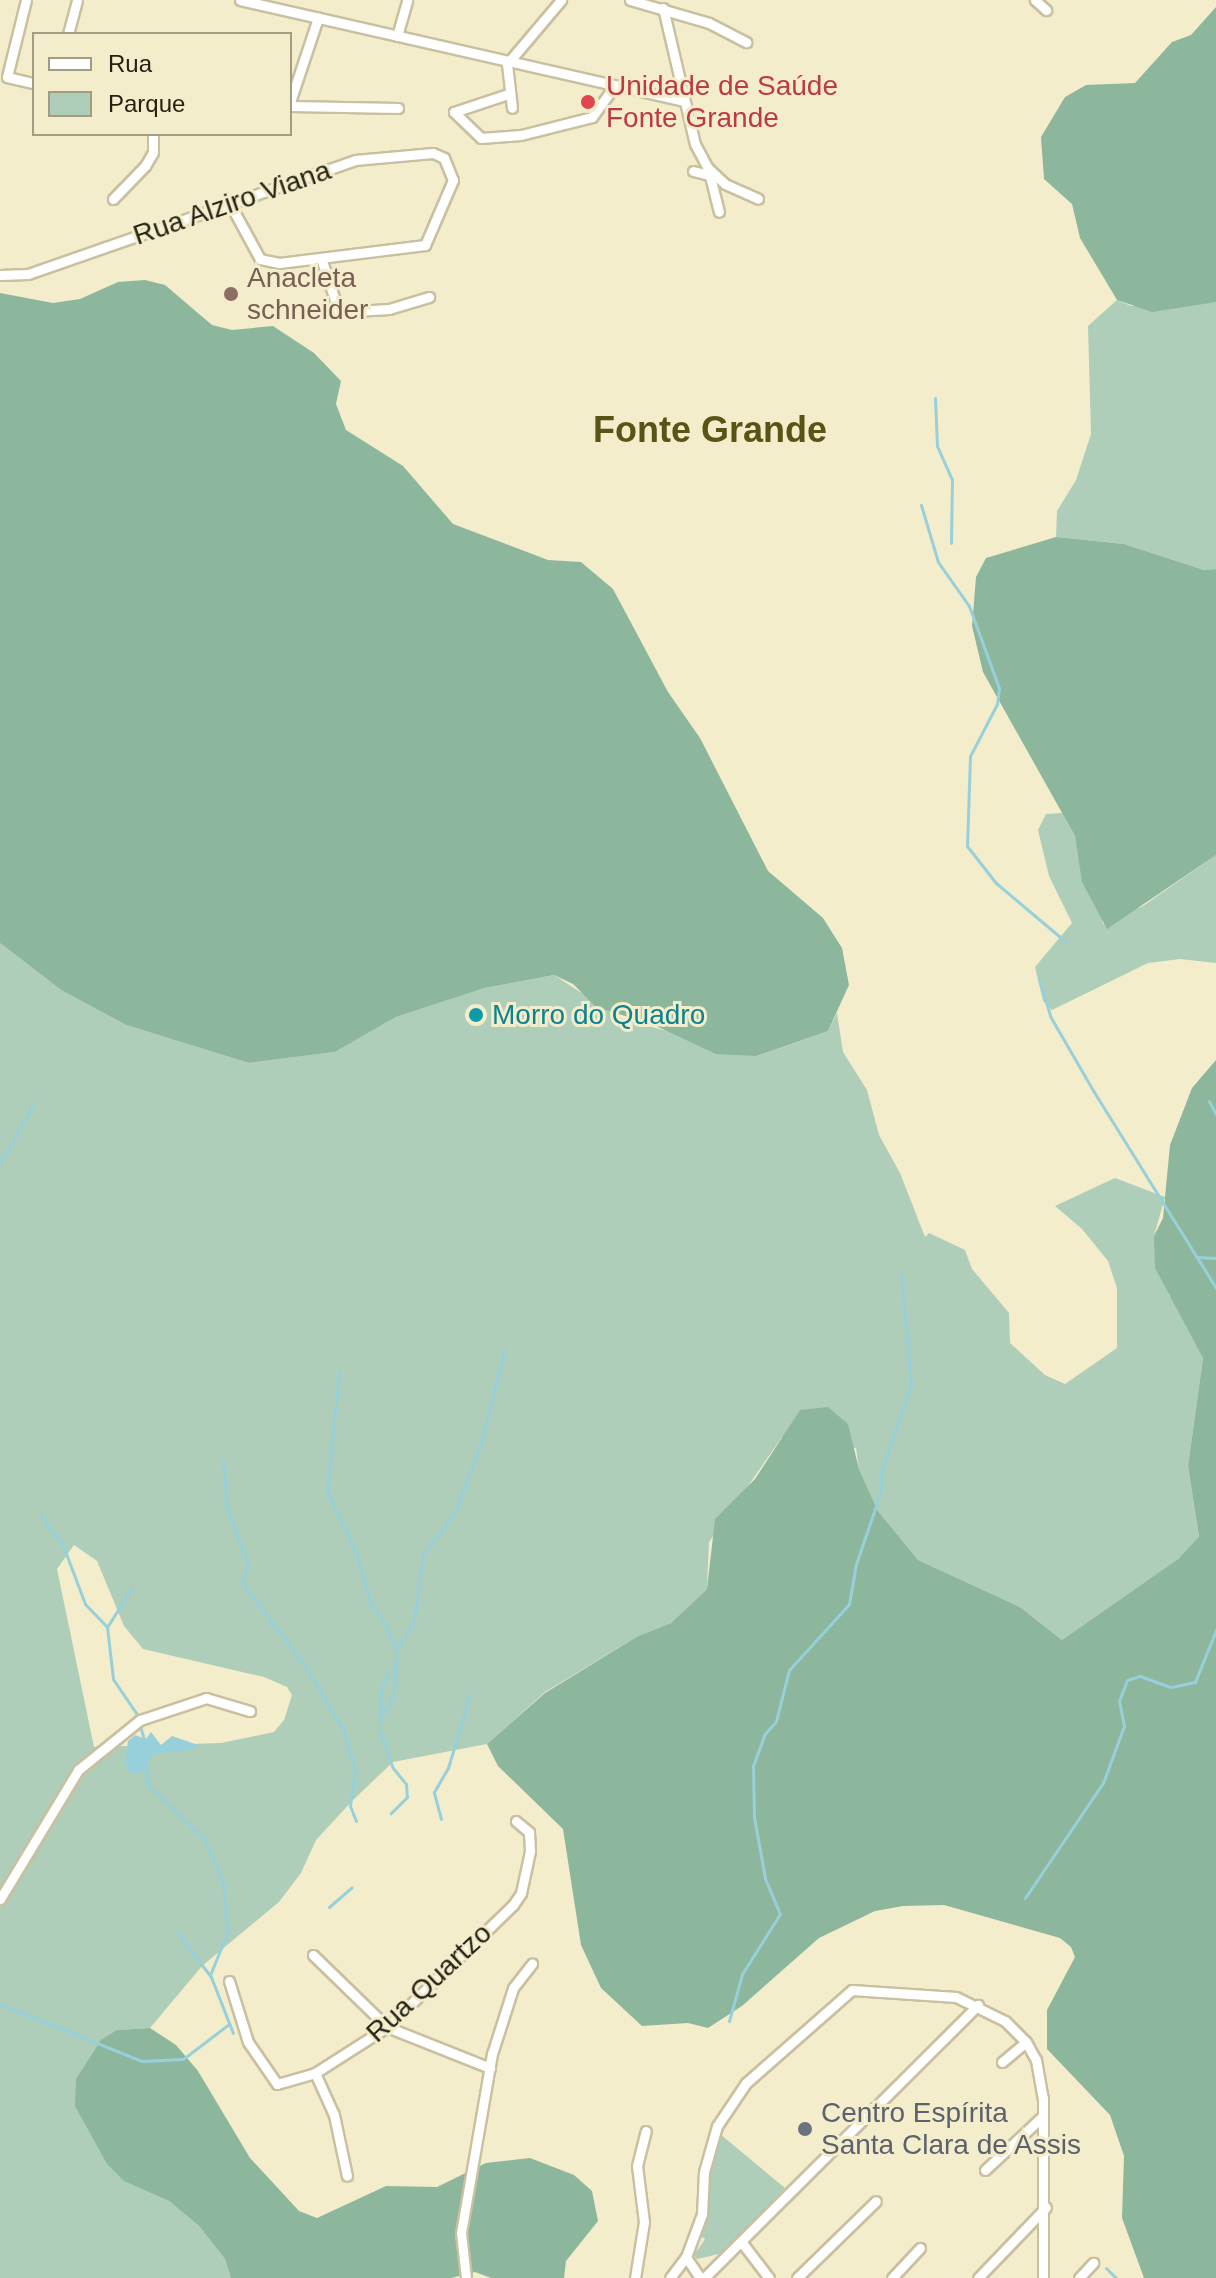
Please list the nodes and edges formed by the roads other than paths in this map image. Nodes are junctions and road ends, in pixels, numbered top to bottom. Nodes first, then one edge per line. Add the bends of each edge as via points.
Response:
1 (26, 0) edge
2 (77, 0) edge
3 (240, 0) edge
4 (407, 0) edge
5 (561, 0) edge
6 (630, 0) edge
7 (1035, 0) edge
8 (646, 1) edge
9 (663, 8) junction
10 (1046, 10) dead end
11 (318, 18) junction
12 (69, 32) edge
13 (397, 36) junction
14 (746, 42) dead end
15 (507, 64) junction
16 (32, 83) edge
17 (615, 85) junction
18 (508, 94) junction
19 (292, 98) edge
20 (684, 101) junction
21 (292, 104) edge
22 (398, 108) dead end
23 (512, 108) dead end
24 (153, 136) edge
25 (693, 171) dead end
26 (708, 171) junction
27 (113, 199) dead end
28 (758, 199) dead end
29 (230, 204) junction
30 (719, 212) dead end
31 (321, 258) junction
32 (0, 275) edge
33 (429, 297) dead end
34 (250, 1711) dead end
35 (516, 1821) dead end
36 (0, 1899) edge
37 (313, 1955) dead end
38 (532, 1964) dead end
39 (229, 1981) dead end
40 (978, 2005) junction
41 (387, 2027) junction
42 (1026, 2042) junction
43 (1002, 2062) dead end
44 (490, 2068) junction
45 (315, 2073) junction
46 (1043, 2116) junction
47 (646, 2131) dead end
48 (985, 2170) dead end
49 (347, 2176) dead end
50 (876, 2201) dead end
51 (1046, 2207) junction
52 (743, 2244) junction
53 (920, 2248) dead end
54 (686, 2257) junction
55 (1093, 2263) dead end
56 (466, 2278) edge
57 (635, 2278) edge
58 (670, 2278) edge
59 (702, 2278) edge
60 (769, 2278) edge
61 (797, 2278) edge
62 (892, 2278) edge
63 (978, 2278) edge
64 (1043, 2278) edge
65 (1079, 2278) edge

1 - 16 street via 7,77
2 - 12 street
3 - 11 street
4 - 13 street
5 - 15 street
6 - 8 street
7 - 10 street
8 - 9 street
9 - 14 street
9 - 20 street via 673,33
11 - 13 street
11 - 19 street
13 - 15 street
15 - 17 street
15 - 18 street
17 - 18 street via 600,109 582,122 497,139 478,135 454,112
17 - 20 street
18 - 23 street
20 - 26 street via 689,129
21 - 22 street
24 - 27 street via 153,152 145,166
25 - 26 street
26 - 28 street via 735,192
26 - 30 street
29 - 31 street via 260,259 279,263
29 - 31 street, Rua Alziro Viana via 379,155 433,153 444,158 453,180 425,245
29 - 32 street, Rua Alziro Viana via 28,274
31 - 33 street via 339,312 389,309
34 - 36 street via 206,1698 140,1720 78,1770
35 - 41 street, Rua Quartzo via 529,1832 521,1893
37 - 41 street
38 - 44 street via 504,2009
39 - 45 street, Rua Quartzo via 248,2042 277,2084
40 - 42 street
40 - 52 street
40 - 54 street via 956,1997 852,1990 823,2012 746,2083 717,2126 704,2172 702,2214
41 - 44 street
41 - 45 street, Rua Quartzo
42 - 43 street
42 - 46 street via 1036,2060
44 - 56 street via 461,2233
45 - 49 street via 334,2115
46 - 48 street
46 - 51 street
47 - 57 street via 637,2166 644,2222
50 - 61 street
51 - 63 street
51 - 64 street
52 - 59 street
52 - 60 street
53 - 62 street
54 - 58 street
54 - 59 street
55 - 65 street

